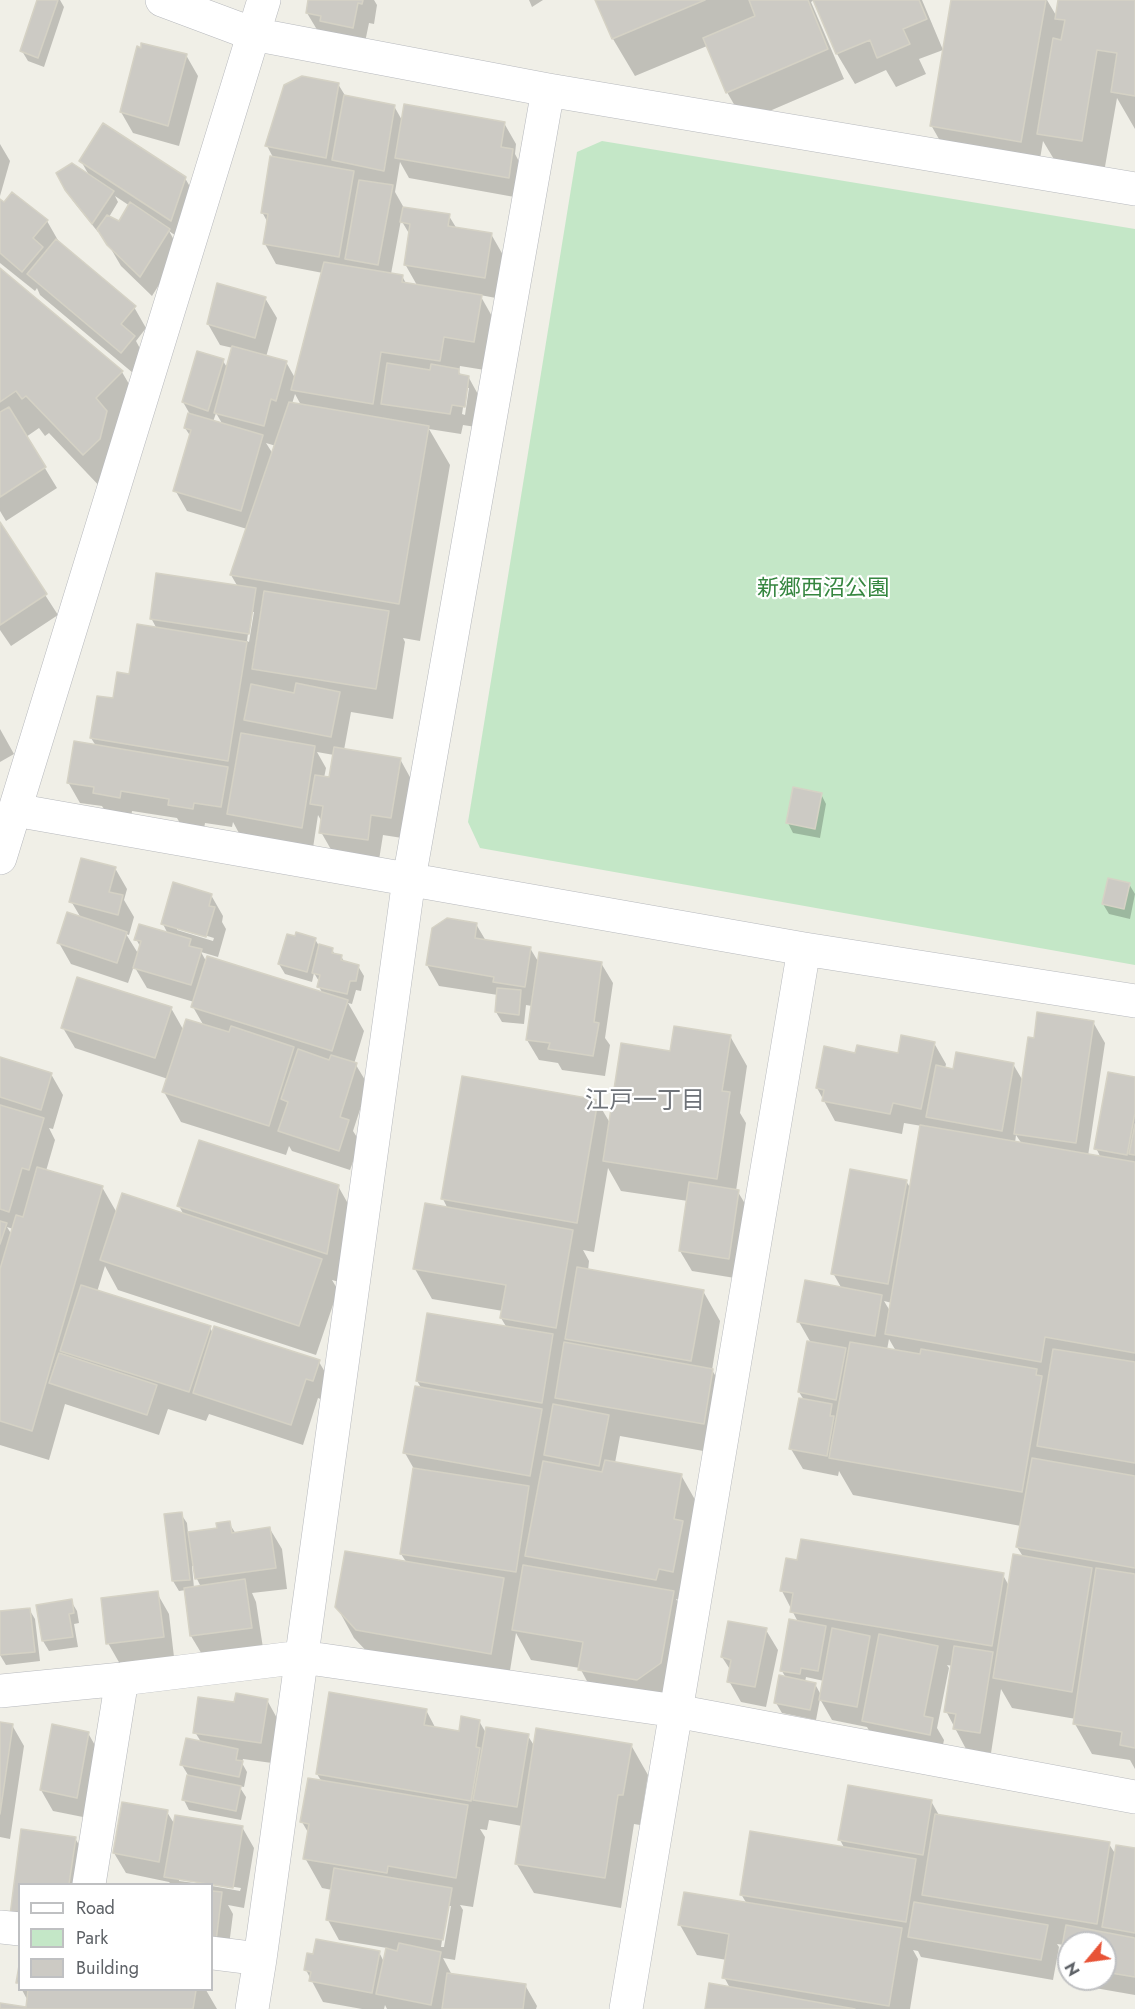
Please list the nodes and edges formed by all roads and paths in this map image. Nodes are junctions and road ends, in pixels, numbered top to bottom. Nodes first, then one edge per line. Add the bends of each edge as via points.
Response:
1 (162, 0) edge
2 (264, 0) edge
3 (253, 34) junction
4 (548, 90) junction
5 (1135, 189) edge
6 (15, 810) junction
7 (0, 858) edge
8 (409, 879) junction
9 (804, 949) junction
10 (1135, 1001) edge
11 (302, 1657) junction
12 (122, 1679) junction
13 (0, 1691) edge
14 (676, 1711) junction
15 (1135, 1797) edge
16 (89, 1883) edge
17 (0, 1927) edge
18 (18, 1929) edge
19 (213, 1953) edge
20 (260, 1959) junction
21 (252, 2009) edge
22 (626, 2009) edge

1 - 3 street
2 - 3 street
3 - 4 street
3 - 6 street
4 - 5 street
4 - 8 street
6 - 7 street
6 - 8 street
8 - 9 street
8 - 11 street
9 - 10 street
9 - 14 street
11 - 12 street
11 - 14 street
11 - 20 street
12 - 13 street
12 - 16 street
14 - 15 street
14 - 22 street
17 - 18 street
19 - 20 street
20 - 21 street

